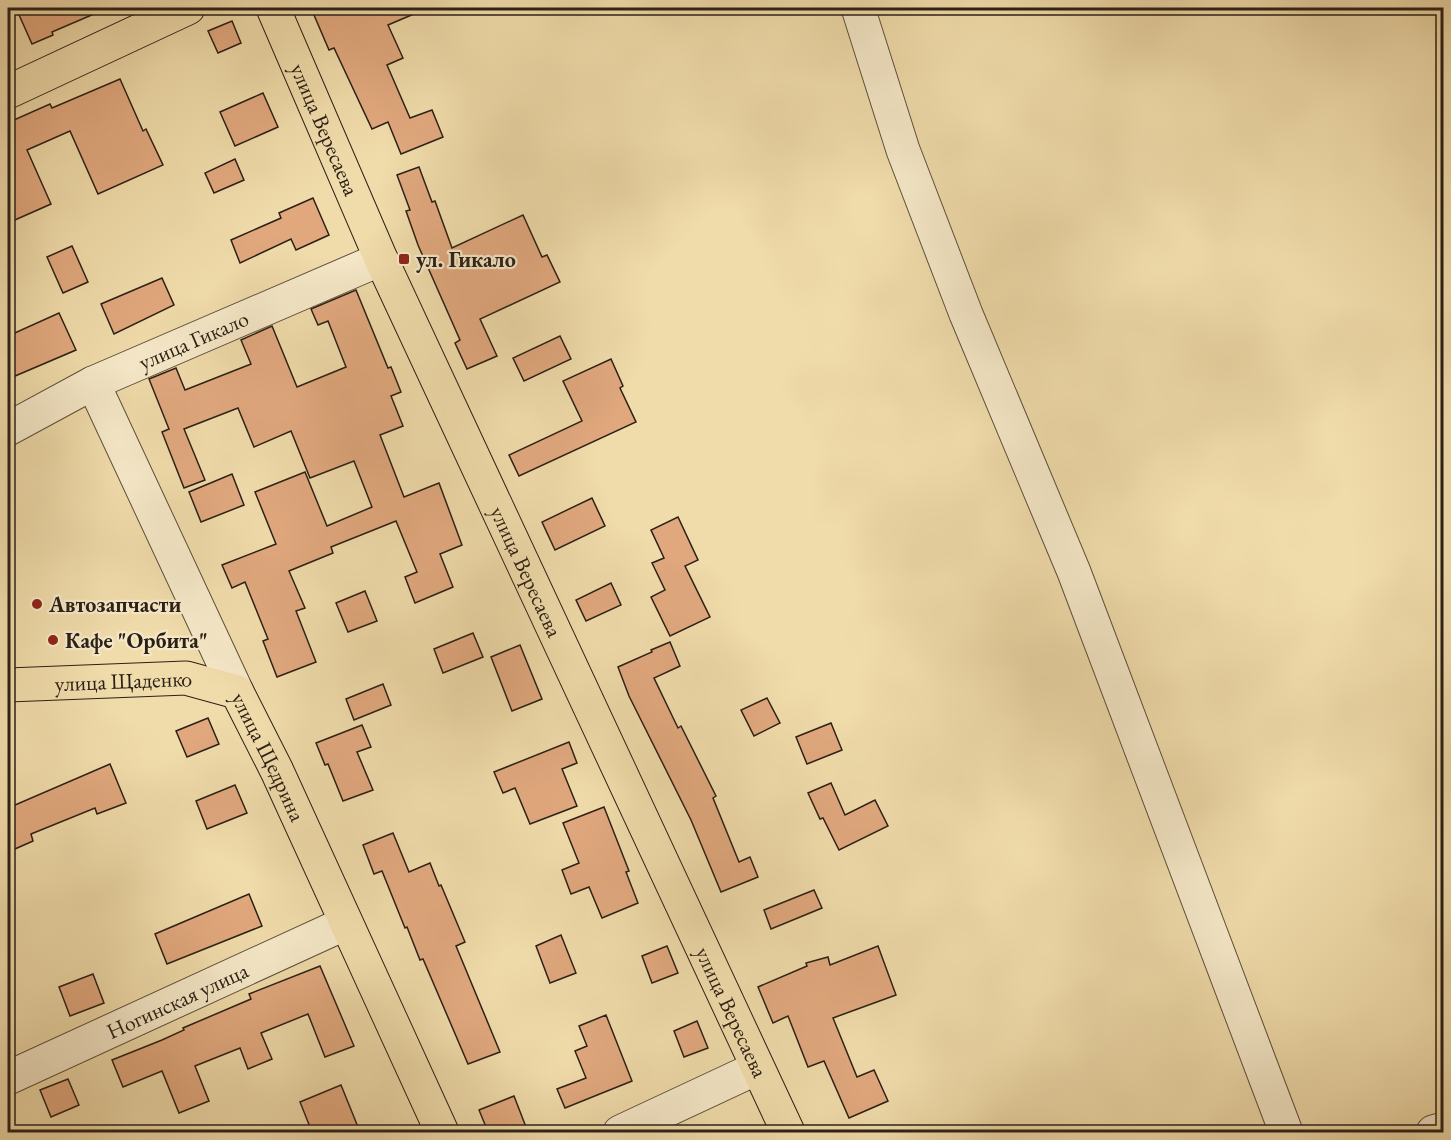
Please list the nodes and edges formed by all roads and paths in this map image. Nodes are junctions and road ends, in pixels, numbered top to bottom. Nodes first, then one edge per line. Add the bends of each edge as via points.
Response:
1 (188, 8) edge
2 (273, 8) edge
3 (858, 8) edge
4 (8, 92) edge
5 (381, 259) junction
6 (93, 383) junction
7 (8, 429) edge
8 (8, 685) edge
9 (237, 692) junction
10 (346, 923) junction
11 (757, 1068) junction
12 (8, 1078) edge
13 (1443, 1129) edge
14 (442, 1132) edge
15 (620, 1132) edge
16 (788, 1132) edge
17 (1286, 1132) edge
18 (1433, 1132) edge

1 - 4 main road
2 - 5 main road, улица Вересаева
3 - 17 street via 903,150 966,314 1074,572
5 - 6 street, улица Гикало
5 - 11 main road, улица Вересаева
6 - 7 street, улица Гикало
6 - 9 street, улица Щедрина
8 - 9 main road, улица Щаденко via 186,678
9 - 10 main road, улица Щедрина
10 - 12 street, Ногинская улица
10 - 14 main road, улица Щедрина
11 - 15 street
11 - 16 main road, улица Вересаева
13 - 18 street

